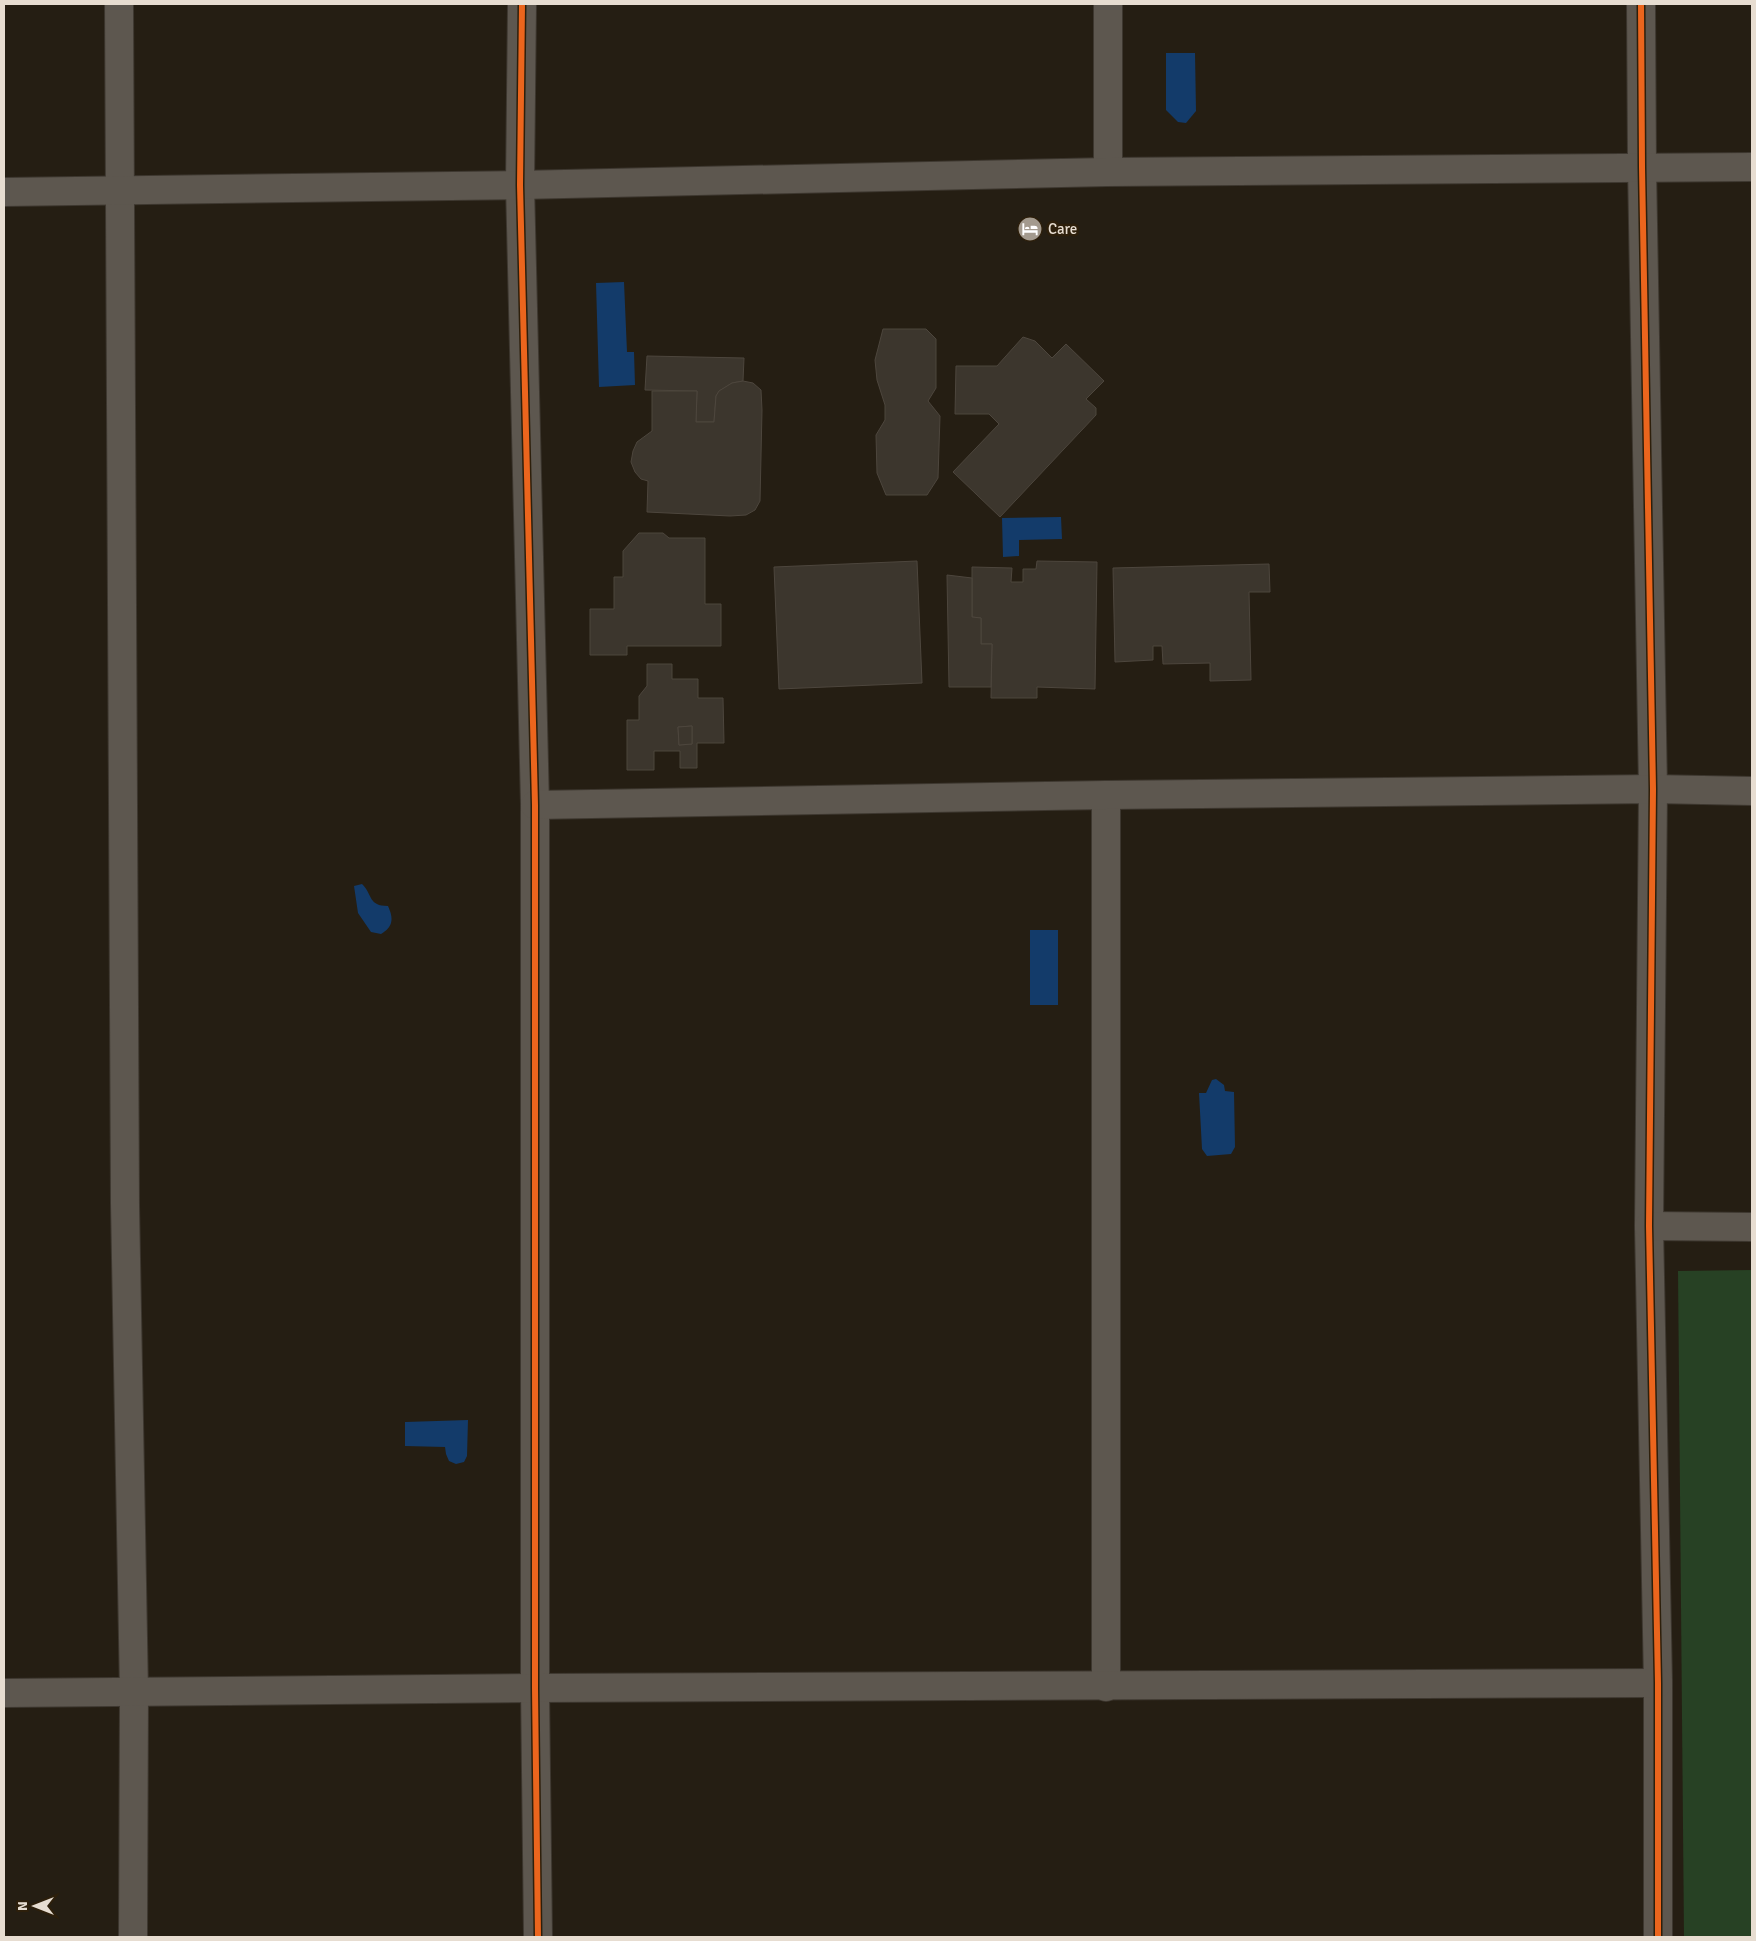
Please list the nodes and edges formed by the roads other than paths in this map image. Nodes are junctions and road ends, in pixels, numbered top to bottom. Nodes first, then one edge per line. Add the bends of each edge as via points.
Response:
1 (119, 4) edge
2 (522, 4) edge
3 (1108, 4) edge
4 (1641, 4) edge
5 (1642, 167) junction
6 (1752, 167) edge
7 (1108, 172) junction
8 (520, 185) junction
9 (4, 192) edge
10 (120, 192) junction
11 (1653, 789) junction
12 (1752, 791) edge
13 (1106, 795) junction
14 (535, 805) junction
15 (1649, 1226) junction
16 (1752, 1227) edge
17 (1658, 1683) junction
18 (1106, 1686) junction
19 (535, 1688) junction
20 (134, 1692) junction
21 (4, 1693) edge
22 (133, 1937) edge
23 (538, 1937) edge
24 (1658, 1937) edge

1 - 10 street
2 - 8 street
3 - 7 street
4 - 5 street
5 - 6 street
5 - 7 street
5 - 11 street
7 - 8 street
8 - 10 street
8 - 14 street
9 - 10 street
10 - 20 street via 125,1204
11 - 12 street
11 - 13 street
11 - 15 street
13 - 14 street
13 - 18 street
14 - 19 street
15 - 16 street
15 - 17 street
17 - 18 street
17 - 24 street
18 - 19 street
19 - 20 street
19 - 23 street
20 - 21 street
20 - 22 street

